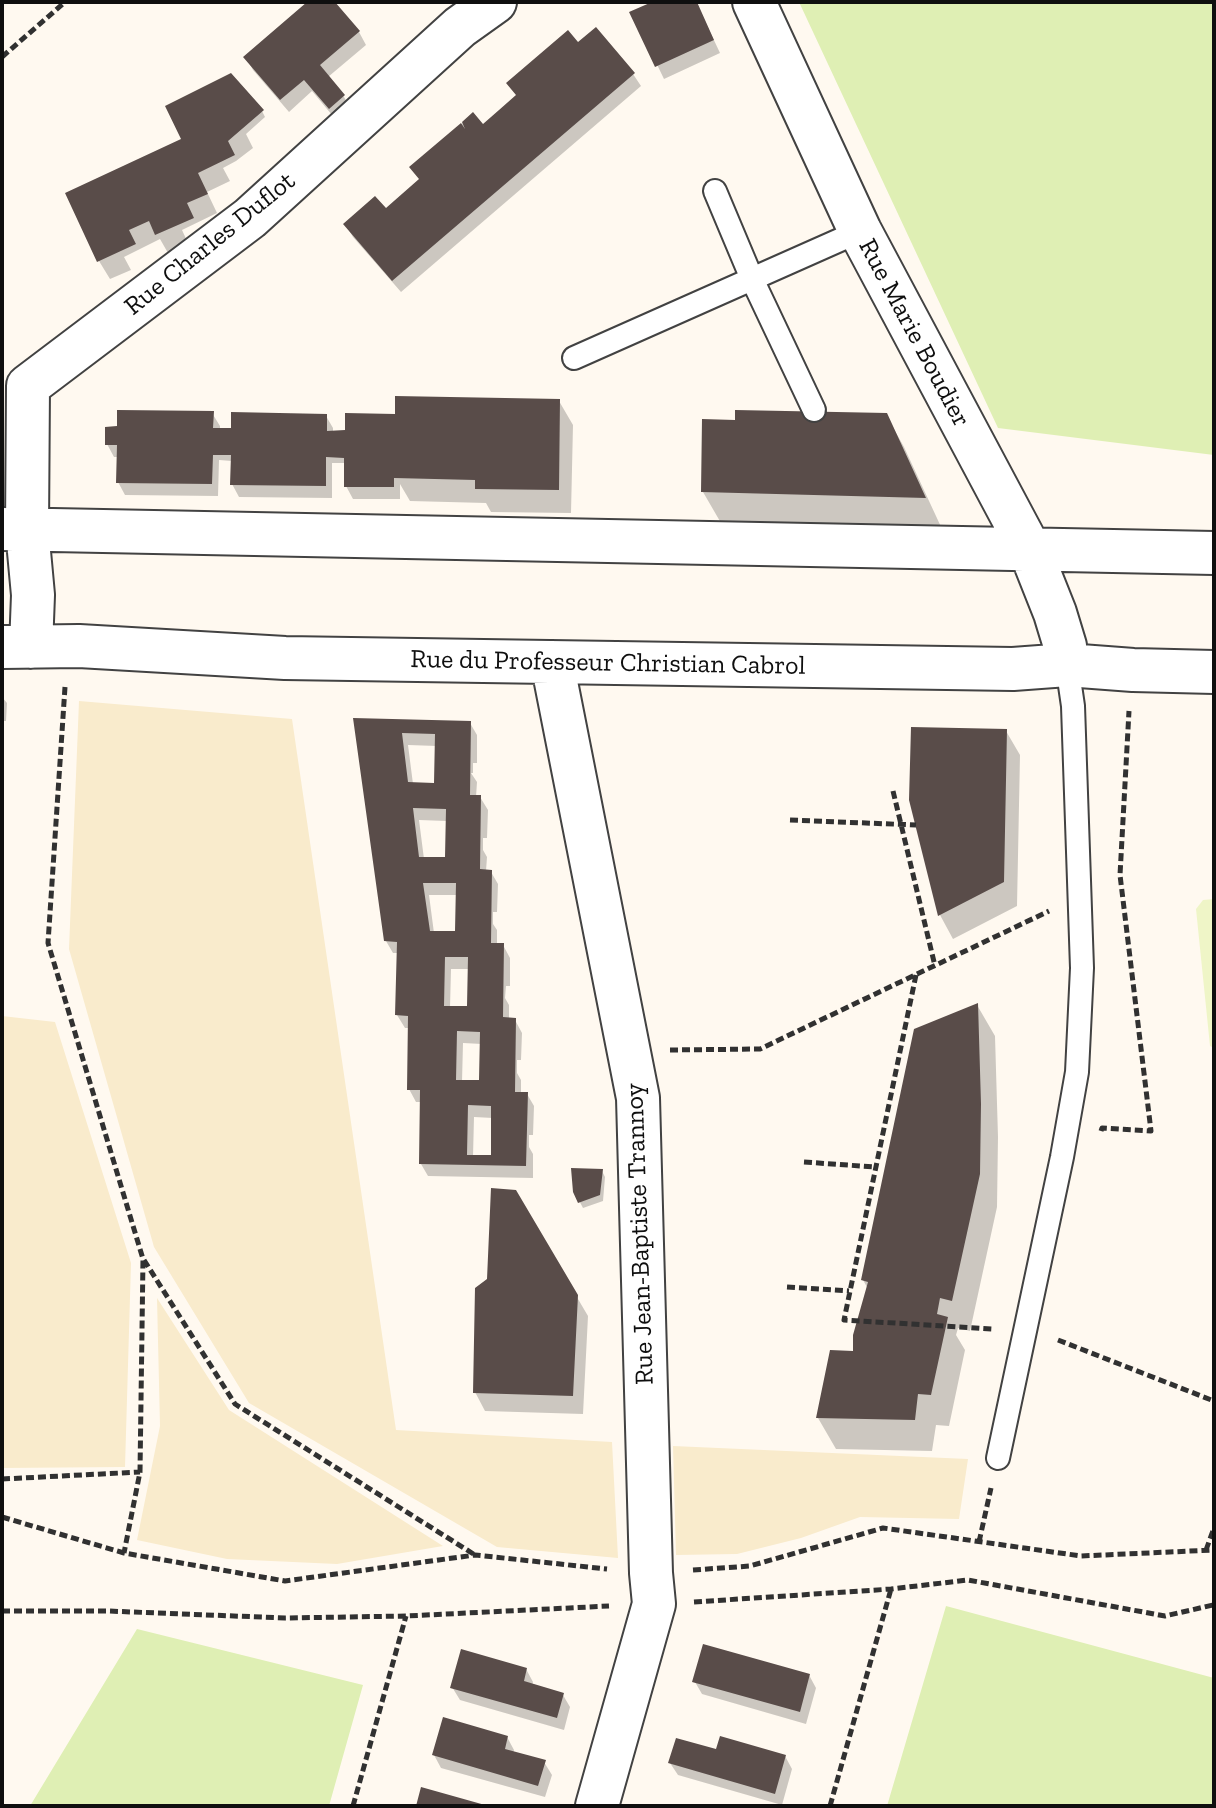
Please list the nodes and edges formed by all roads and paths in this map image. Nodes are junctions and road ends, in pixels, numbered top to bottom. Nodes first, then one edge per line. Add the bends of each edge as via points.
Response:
1 (65, 2) edge
2 (495, 2) edge
3 (754, 2) edge
4 (2, 57) edge
5 (715, 191) dead end
6 (860, 231) junction
7 (752, 279) junction
8 (574, 358) dead end
9 (814, 410) dead end
10 (15, 529) edge
11 (1030, 550) junction
12 (1214, 553) edge
13 (31, 647) edge
14 (552, 662) junction
15 (1067, 665) junction
16 (1214, 672) edge
17 (893, 791) dead end
18 (790, 820) dead end
19 (901, 825) junction
20 (916, 825) dead end
21 (1080, 896) junction
22 (1123, 896) dead end
23 (935, 966) junction
24 (916, 975) junction
25 (629, 1050) junction
26 (804, 1162) dead end
27 (876, 1167) junction
28 (143, 1259) junction
29 (787, 1287) dead end
30 (850, 1291) junction
31 (1025, 1331) junction
32 (1053, 1338) dead end
33 (1214, 1401) edge
34 (998, 1458) joint
35 (140, 1472) junction
36 (2, 1479) edge
37 (1214, 1528) edge
38 (979, 1542) dead end
39 (1206, 1550) dead end
40 (124, 1553) dead end
41 (475, 1555) dead end
42 (891, 1589) dead end
43 (406, 1616) dead end
44 (353, 1806) edge
45 (597, 1806) edge
46 (830, 1806) edge

1 - 4 path
2 - 10 street, Rue Charles Duflot via 460,27 250,218 28,386
3 - 6 street, Rue Marie Boudier
5 - 7 lane
6 - 7 lane
6 - 11 street, Rue Marie Boudier
7 - 8 lane
7 - 9 lane
10 - 11 street
10 - 13 street via 33,595
11 - 12 street
11 - 15 street, Rue Marie Boudier
13 - 14 street, Rue du Professeur Christian Cabrol
13 - 28 path via 65,687 48,943
14 - 15 street, Rue du Professeur Christian Cabrol via 1013,669
14 - 25 street, Rue Jean-Baptiste Trannoy
15 - 16 street, Rue du Professeur Christian Cabrol
15 - 21 lane
17 - 19 path
18 - 19 path
19 - 20 path
19 - 23 path
21 - 22 path
21 - 23 path
21 - 31 lane via 1077,1072
23 - 24 path
24 - 25 path via 760,1049
24 - 27 path
25 - 45 street, Rue Jean-Baptiste Trannoy via 638,1098 654,1604
26 - 27 path
27 - 30 path
28 - 35 path
28 - 41 path via 235,1404
29 - 30 path
30 - 31 path via 844,1320
31 - 34 lane
32 - 33 path
34 - 38 path
35 - 36 path
35 - 40 path
37 - 39 path
42 - 46 path
43 - 44 path

